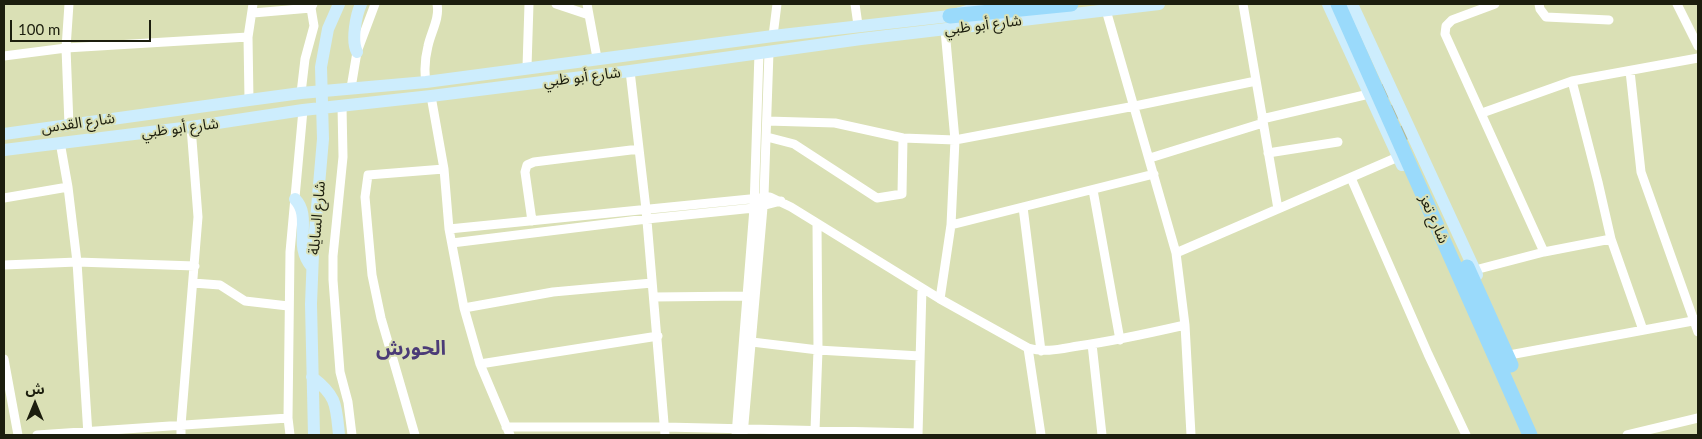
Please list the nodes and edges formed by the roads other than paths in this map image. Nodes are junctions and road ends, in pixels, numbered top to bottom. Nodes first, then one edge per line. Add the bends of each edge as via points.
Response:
1 (69, 4) edge
2 (339, 4) edge
3 (361, 4) edge
4 (375, 4) edge
5 (437, 4) edge
6 (529, 4) edge
7 (556, 4) edge
8 (587, 4) edge
9 (777, 4) edge
10 (855, 4) edge
11 (991, 4) edge
12 (1071, 4) edge
13 (1159, 4) edge
14 (1243, 4) edge
15 (1328, 4) edge
16 (1338, 4) edge
17 (1352, 4) edge
18 (1495, 4) edge
19 (1539, 4) edge
20 (1677, 4) edge
21 (312, 6) edge
22 (253, 8) edge
23 (1106, 10) junction
24 (589, 14) junction
25 (1610, 20) dead end
26 (947, 23) junction
27 (858, 25) junction
28 (773, 36) junction
29 (248, 37) junction
30 (1368, 40) junction
31 (1698, 46) edge
32 (66, 48) junction
33 (1348, 48) junction
34 (357, 52) junction
35 (764, 52) junction
36 (4, 56) edge
37 (597, 58) junction
38 (1698, 58) edge
39 (527, 67) junction
40 (630, 71) junction
41 (1630, 71) junction
42 (1256, 81) junction
43 (1572, 81) junction
44 (426, 82) junction
45 (350, 88) junction
46 (301, 93) junction
47 (1369, 94) junction
48 (431, 96) junction
49 (249, 100) junction
50 (342, 106) junction
51 (1135, 106) junction
52 (303, 110) junction
53 (1482, 113) junction
54 (767, 121) junction
55 (1263, 121) junction
56 (69, 125) junction
57 (191, 127) junction
58 (4, 134) edge
59 (767, 137) junction
60 (903, 138) junction
61 (956, 140) junction
62 (60, 142) junction
63 (1338, 142) dead end
64 (639, 148) junction
65 (1402, 148) junction
66 (4, 150) edge
67 (1268, 153) junction
68 (1150, 158) junction
69 (444, 169) junction
70 (1154, 174) junction
71 (1351, 178) junction
72 (68, 187) junction
73 (1093, 190) junction
74 (764, 196) junction
75 (4, 198) edge
76 (295, 198) junction
77 (754, 198) junction
78 (781, 201) junction
79 (1023, 207) junction
80 (759, 208) junction
81 (646, 209) junction
82 (1278, 209) junction
83 (647, 219) junction
84 (532, 220) junction
85 (817, 224) junction
86 (951, 225) junction
87 (449, 229) junction
88 (1611, 239) junction
89 (452, 243) junction
90 (1544, 252) junction
91 (1176, 253) junction
92 (78, 262) junction
93 (4, 265) edge
94 (195, 266) junction
95 (312, 267) junction
96 (1476, 270) junction
97 (193, 283) junction
98 (652, 283) junction
99 (922, 288) junction
100 (747, 296) junction
101 (654, 297) junction
102 (940, 299) junction
103 (288, 306) junction
104 (464, 308) junction
105 (1484, 317) junction
106 (1696, 320) edge
107 (1185, 325) junction
108 (1643, 330) junction
109 (1698, 332) edge
110 (658, 336) junction
111 (1120, 340) junction
112 (752, 342) junction
113 (1092, 344) junction
114 (1028, 348) junction
115 (818, 350) junction
116 (1041, 352) junction
117 (920, 356) junction
118 (1502, 357) junction
119 (4, 359) edge
120 (480, 364) junction
121 (312, 377) junction
122 (288, 418) junction
123 (1698, 418) edge
124 (181, 426) junction
125 (815, 430) junction
126 (508, 431) edge
127 (665, 431) edge
128 (740, 432) edge
129 (88, 433) edge
130 (918, 434) edge
131 (1638, 434) edge
132 (18, 435) edge
133 (37, 435) edge
134 (181, 435) edge
135 (290, 435) edge
136 (314, 435) edge
137 (339, 435) edge
138 (352, 435) edge
139 (415, 435) edge
140 (1041, 435) edge
141 (1102, 435) edge
142 (1191, 435) edge
143 (1466, 435) edge
144 (1530, 435) edge
145 (1541, 435) edge
146 (1628, 435) edge

1 - 32 street
2 - 95 main road, شارع السايلة via 328,29 320,67 323,139
3 - 34 main road via 354,46
4 - 34 street
5 - 44 street via 438,12 424,71
6 - 39 street
7 - 24 street
8 - 24 street
9 - 28 street
10 - 27 street
11 - 26 main road, شارع أبو ظبي
12 - 26 main road
13 - 23 main road, شارع أبو ظبي
14 - 42 street
15 - 33 main road
16 - 65 main road, شارع تعز
17 - 30 main road
18 - 53 street via 1452,20 1446,26 1445,34
19 - 25 street via 1546,17
20 - 31 street
21 - 22 street
21 - 46 street via 314,26 305,59
22 - 29 street
23 - 26 main road, شارع أبو ظبي
23 - 51 street
24 - 37 street
26 - 27 main road, شارع أبو ظبي
26 - 35 main road, شارع أبو ظبي
26 - 61 street
27 - 28 main road, شارع أبو ظبي
28 - 37 main road, شارع أبو ظبي
29 - 32 street
29 - 49 street
30 - 33 main road via 1363,34 1352,35
30 - 96 main road
32 - 36 street
32 - 56 street
33 - 47 main road
34 - 45 street
35 - 40 main road, شارع أبو ظبي
35 - 54 street
35 - 77 street
37 - 39 main road, شارع أبو ظبي
38 - 41 street
39 - 44 main road, شارع أبو ظبي
40 - 48 main road, شارع أبو ظبي
40 - 64 street
41 - 43 street
41 - 106 street via 1641,172
42 - 51 street
42 - 55 street
43 - 53 street
43 - 88 street
44 - 45 main road, شارع أبو ظبي
44 - 48 main road
45 - 46 main road, شارع أبو ظبي
46 - 49 main road, شارع القدس
47 - 55 street
47 - 65 main road
48 - 50 main road, شارع أبو ظبي
48 - 69 street
49 - 56 main road, شارع القدس
50 - 52 main road, شارع أبو ظبي
50 - 138 street via 343,157 333,280 340,372
51 - 61 street
51 - 68 street
52 - 57 main road, شارع أبو ظبي
52 - 76 street
53 - 90 street
54 - 59 street
54 - 60 street via 835,123
55 - 67 street
55 - 68 street
56 - 58 main road, شارع القدس
57 - 62 main road, شارع أبو ظبي
57 - 94 street via 198,217
59 - 60 street via 794,144 877,198 902,194
59 - 74 street
60 - 61 street
61 - 86 street
62 - 66 main road, شارع أبو ظبي
62 - 72 street
63 - 67 street
64 - 81 street
64 - 84 street via 527,165 525,172
65 - 71 street
65 - 105 main road, شارع تعز
67 - 82 street
68 - 70 street
69 - 87 street
69 - 139 street via 368,175 365,197 372,275 381,318
70 - 73 street
70 - 91 street
71 - 82 street
71 - 143 street
72 - 75 street
72 - 92 street
73 - 79 street
73 - 111 street
74 - 77 street
74 - 78 street
74 - 80 street
76 - 95 main road via 303,212 304,254
76 - 103 street
77 - 80 street
77 - 81 street
78 - 80 street
78 - 85 street
79 - 86 street
79 - 116 street
80 - 83 street
80 - 100 street
80 - 112 street
81 - 83 street
81 - 84 street
82 - 91 street
83 - 89 street
83 - 98 street
84 - 87 street
85 - 99 street
85 - 115 street
86 - 102 street
87 - 89 street
88 - 90 street
88 - 108 street
89 - 104 street
90 - 96 street
91 - 107 street
92 - 93 street
92 - 94 street
92 - 129 street
94 - 97 street
95 - 121 main road, شارع السايلة
96 - 105 main road
97 - 103 street via 220,285 245,301
97 - 124 street
98 - 101 street
98 - 104 street via 553,292
99 - 102 street
99 - 117 street
100 - 101 street
100 - 128 street
101 - 110 street
102 - 114 street
103 - 122 street
104 - 120 street
105 - 118 main road, شارع تعز
106 - 108 street
106 - 109 street
107 - 111 street
107 - 142 street
108 - 118 street
110 - 120 street
110 - 127 street
111 - 113 street
112 - 115 street
112 - 128 street
113 - 116 street
113 - 141 street
114 - 116 street
114 - 140 street
115 - 117 street
115 - 125 street
117 - 130 street
118 - 144 main road, شارع تعز
118 - 145 main road, شارع تعز
119 - 132 street
120 - 126 street
121 - 136 main road, شارع السايلة
121 - 137 main road via 333,398
122 - 124 street
122 - 135 street
123 - 131 street
124 - 129 street
124 - 134 street
125 - 128 street
125 - 130 street
126 - 127 street
127 - 128 street
129 - 133 street
131 - 146 street

